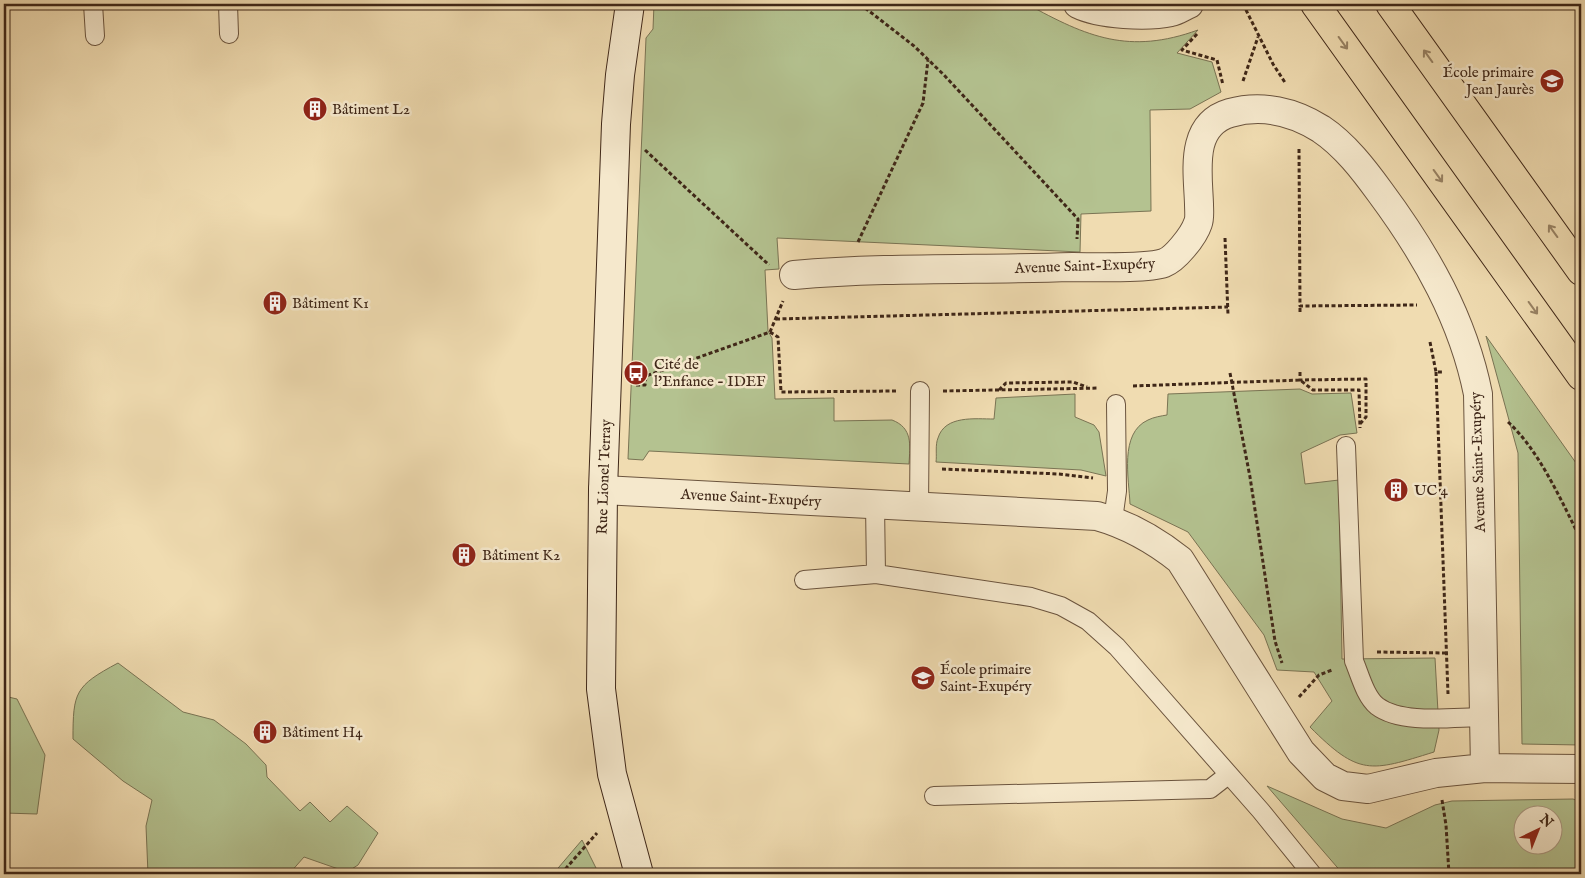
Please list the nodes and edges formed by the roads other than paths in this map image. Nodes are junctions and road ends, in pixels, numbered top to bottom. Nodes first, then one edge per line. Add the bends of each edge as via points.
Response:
1 (93, 4) edge
2 (228, 4) edge
3 (612, 4) edge
4 (630, 4) edge
5 (1078, 4) edge
6 (1189, 4) edge
7 (1315, 4) edge
8 (1390, 4) edge
9 (229, 34) dead end
10 (95, 36) dead end
11 (620, 75) junction
12 (1581, 271) edge
13 (794, 275) road end
14 (1581, 376) edge
15 (920, 391) road end
16 (1116, 404) dead end
17 (1346, 446) dead end
18 (603, 490) junction
19 (875, 504) junction
20 (919, 507) junction
21 (1112, 520) junction
22 (876, 574) junction
23 (804, 580) dead end
24 (1484, 717) junction
25 (1485, 768) junction
26 (1581, 769) edge
27 (1228, 775) junction
28 (934, 796) dead end
29 (639, 874) edge
30 (1312, 874) edge

1 - 10 lane
2 - 9 lane
3 - 11 street, Rue Lionel Terray
4 - 11 street, Rue Lionel Terray
5 - 6 street via 1134,15 1172,12
7 -> 14 highway
12 -> 8 highway
11 - 18 street, Rue Lionel Terray
13 - 24 street, Avenue Saint-Exupéry via 844,271 1152,265 1165,262 1190,239 1199,222 1198,152 1201,139 1207,128 1229,106 1275,109 1323,130 1362,168 1408,231 1446,296 1461,331 1475,381
15 - 20 lane
16 - 21 lane via 1117,491
17 - 24 lane via 1354,661 1364,687 1377,705 1399,717
18 - 19 street, Avenue Saint-Exupéry
18 - 29 street, Rue Lionel Terray via 601,689 612,774
19 - 20 street, Avenue Saint-Exupéry
19 - 22 lane
20 - 21 street, Avenue Saint-Exupéry via 1097,516
21 - 25 street, Avenue Saint-Exupéry via 1144,534 1180,560 1301,752 1325,777 1343,786 1368,789 1436,774
22 - 23 lane
22 - 27 lane via 1031,597 1061,606 1088,621 1117,647
24 - 25 street, Avenue Saint-Exupéry
25 - 26 street, Avenue Saint-Exupéry
27 - 28 lane via 1210,789
27 - 30 lane

